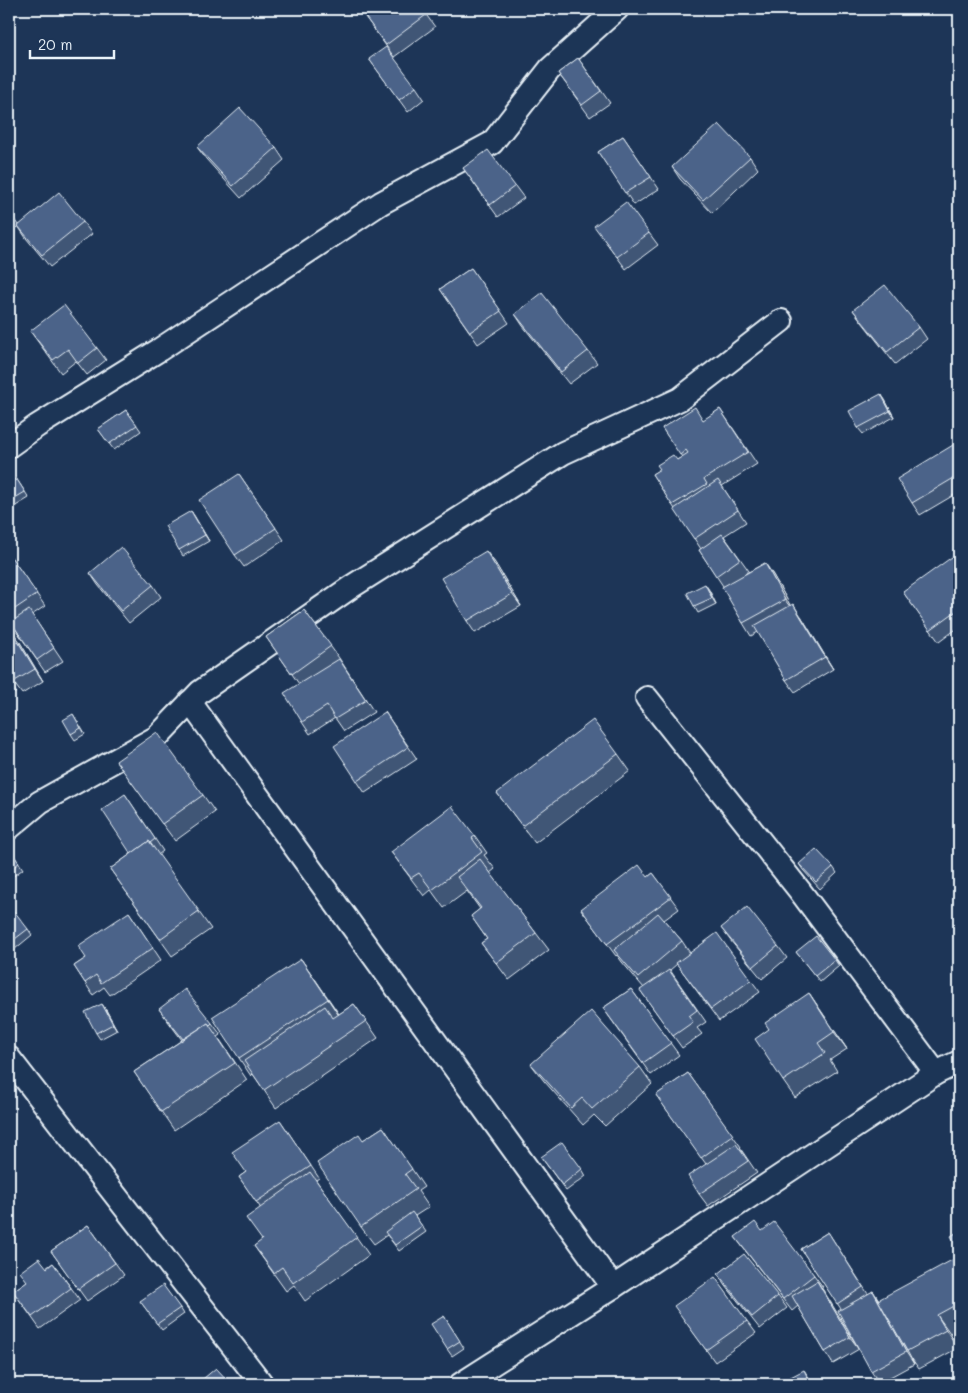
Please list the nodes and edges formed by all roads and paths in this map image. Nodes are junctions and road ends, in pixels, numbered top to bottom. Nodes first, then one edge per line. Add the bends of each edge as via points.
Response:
1 (616, 9) edge
2 (781, 321) dead end
3 (9, 446) edge
4 (647, 698) dead end
5 (190, 702) junction
6 (9, 828) edge
7 (9, 1058) edge
8 (959, 1062) edge
9 (936, 1073) junction
10 (613, 1287) junction
11 (262, 1384) edge
12 (461, 1384) edge

1 - 3 street via 550,69 492,142 381,202
2 - 5 street via 680,399 563,453 352,587
4 - 9 street via 800,891
5 - 6 street via 157,737 40,802
5 - 10 street
7 - 11 street
8 - 9 street
9 - 10 street
10 - 12 street

